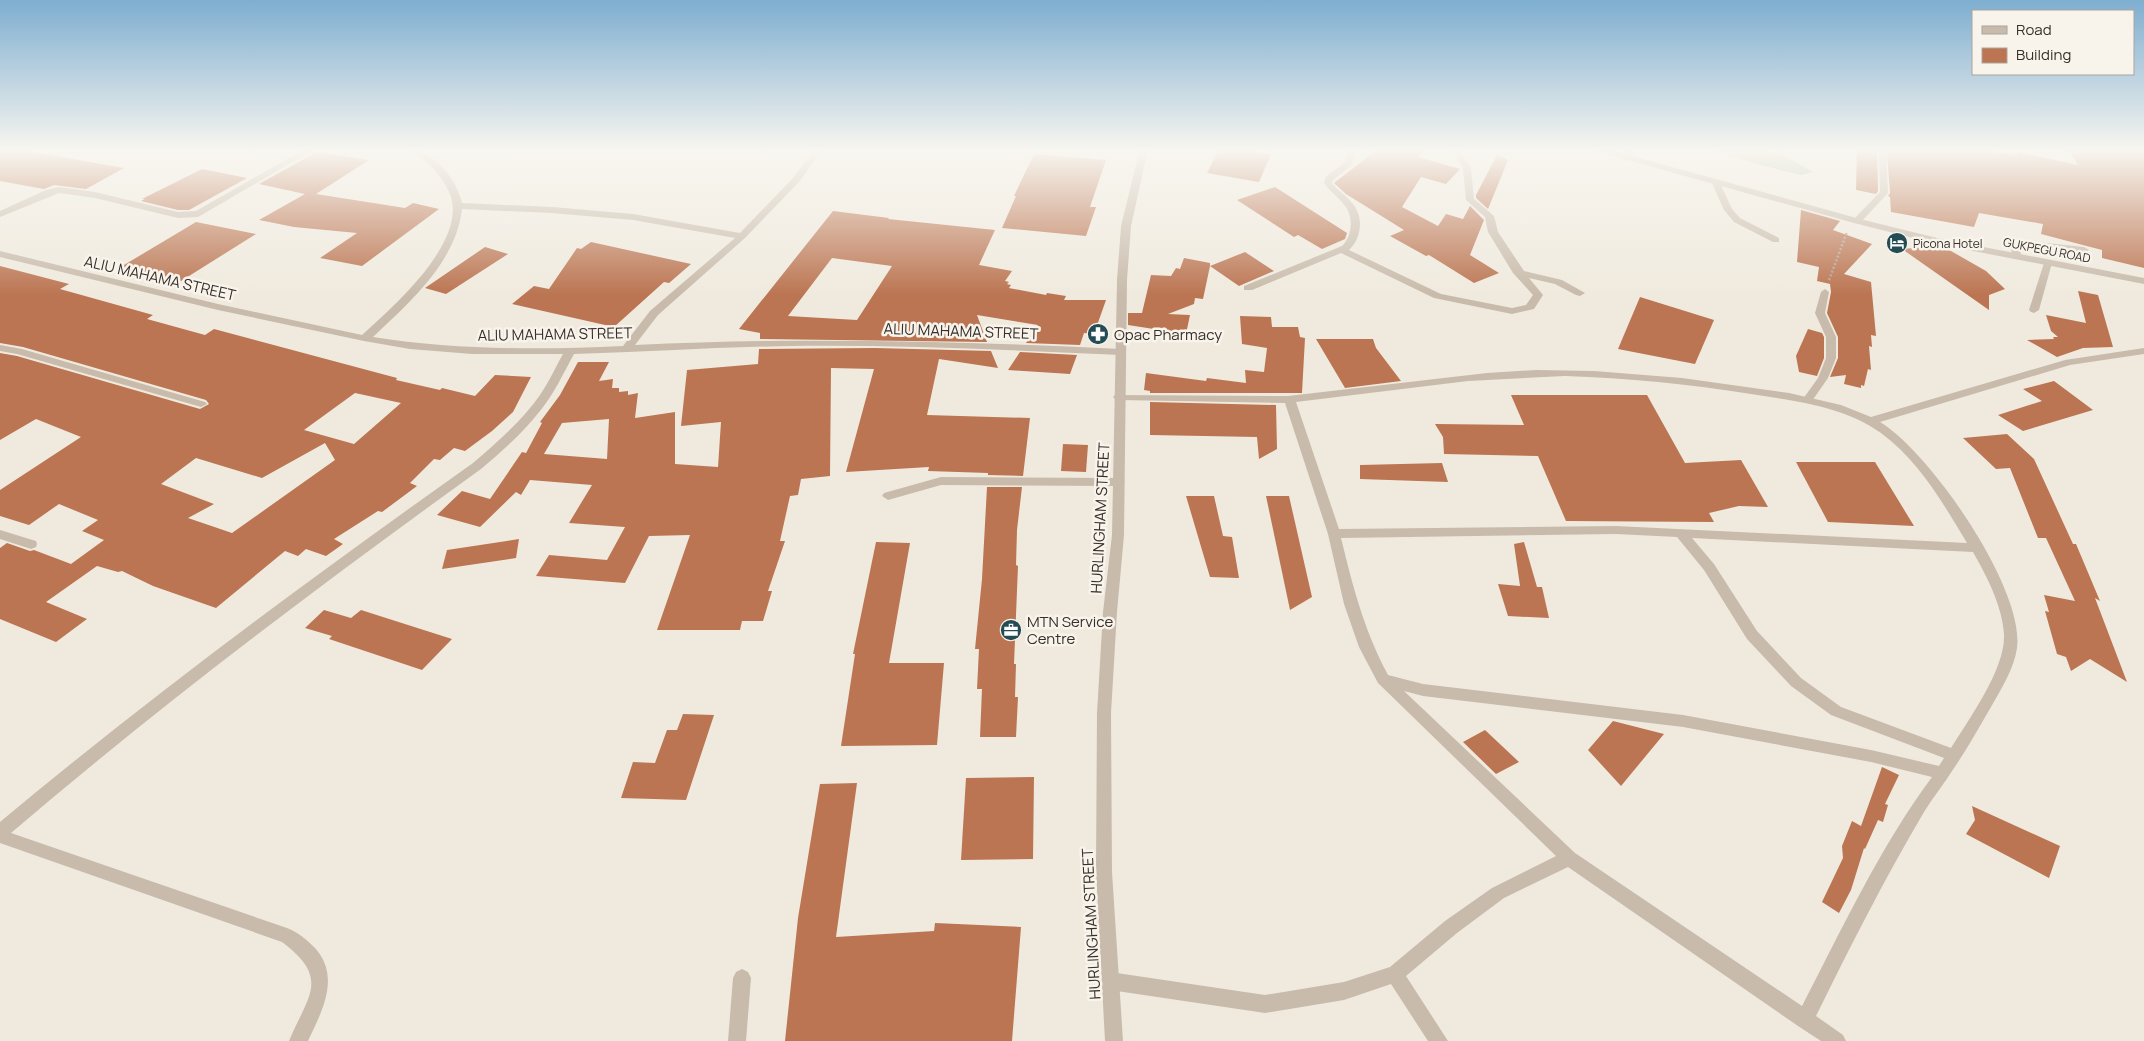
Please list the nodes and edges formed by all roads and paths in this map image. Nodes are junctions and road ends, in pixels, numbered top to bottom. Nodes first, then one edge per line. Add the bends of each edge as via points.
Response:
1 (36, 198) edge
2 (106, 198) edge
3 (224, 198) edge
4 (455, 198) edge
5 (779, 198) edge
6 (1133, 198) edge
7 (1343, 198) edge
8 (1470, 198) edge
9 (1722, 198) edge
10 (1769, 198) edge
11 (1879, 198) edge
12 (458, 206) junction
13 (0, 214) edge
14 (1854, 221) junction
15 (742, 236) junction
16 (1776, 240) dead end
17 (1339, 249) junction
18 (2084, 250) dead end
19 (0, 254) edge
20 (2016, 256) junction
21 (2048, 263) junction
22 (1518, 273) junction
23 (2144, 281) edge
24 (1248, 288) dead end
25 (1825, 292) joint
26 (1580, 293) dead end
27 (2034, 310) dead end
28 (365, 338) junction
29 (0, 348) edge
30 (627, 348) junction
31 (570, 351) junction
32 (2144, 351) edge
33 (1121, 352) junction
34 (1119, 397) junction
35 (1290, 399) junction
36 (1808, 399) junction
37 (201, 404) dead end
38 (1871, 421) junction
39 (1119, 482) junction
40 (888, 496) dead end
41 (1680, 533) junction
42 (0, 534) edge
43 (1334, 534) junction
44 (31, 544) dead end
45 (1977, 548) junction
46 (1383, 679) junction
47 (1954, 755) junction
48 (1943, 773) junction
49 (0, 832) edge
50 (0, 836) edge
51 (1569, 858) junction
52 (1395, 974) junction
53 (742, 978) dead end
54 (1110, 981) junction
55 (1804, 1020) junction
56 (298, 1041) edge
57 (737, 1041) edge
58 (1114, 1041) edge
59 (1439, 1041) edge
60 (1837, 1041) edge

1 - 13 street
2 - 3 street via 178,215 198,214
4 - 12 street
5 - 15 street
6 - 33 street, HURLINGHAM STREET via 1126,226
7 - 17 street via 1352,208 1354,237
8 - 22 street via 1488,216
9 - 16 lane via 1737,220
10 - 14 street, GUKPEGU ROAD
11 - 14 street
12 - 15 street via 633,217
12 - 28 street via 457,219 446,249 405,300
14 - 20 street, GUKPEGU ROAD
14 - 25 path
15 - 30 street via 654,313
17 - 22 street via 1438,296 1512,311 1530,307 1538,296
17 - 24 street
18 - 20 street via 2019,243 2015,245
19 - 28 street, ALIU MAHAMA STREET
20 - 21 street, GUKPEGU ROAD
21 - 23 street, GUKPEGU ROAD
21 - 27 lane
22 - 26 street via 1540,276
25 - 36 lane via 1820,313 1830,327 1834,344 1824,378
28 - 31 street, ALIU MAHAMA STREET via 436,348
29 - 37 street
30 - 31 street, ALIU MAHAMA STREET
30 - 33 street, ALIU MAHAMA STREET via 823,343
31 - 49 street via 534,412 501,446 268,616 85,759
32 - 38 street via 2069,362
33 - 34 street, HURLINGHAM STREET
34 - 35 street
34 - 39 street, HURLINGHAM STREET
35 - 36 street via 1458,379 1563,373 1655,378
35 - 43 street
36 - 38 street
38 - 45 street via 1902,445 1927,473
39 - 40 street via 941,482
39 - 54 street, HURLINGHAM STREET via 1104,731 1104,872
41 - 43 street via 1616,530
41 - 45 street
41 - 47 street via 1709,567 1752,635 1796,682 1836,711
42 - 44 street
43 - 46 street via 1357,621
45 - 47 street via 2002,599 2009,621 2011,645 2006,666
46 - 48 street via 1423,690 1683,721 1871,756
46 - 51 street
47 - 48 street
48 - 55 street via 1922,802 1868,896
50 - 56 street via 287,936 304,946 321,970 317,1003
51 - 52 street via 1498,893
51 - 55 street
52 - 54 street via 1344,991 1265,1004
52 - 59 street
53 - 57 street
54 - 58 street, HURLINGHAM STREET
55 - 60 street

